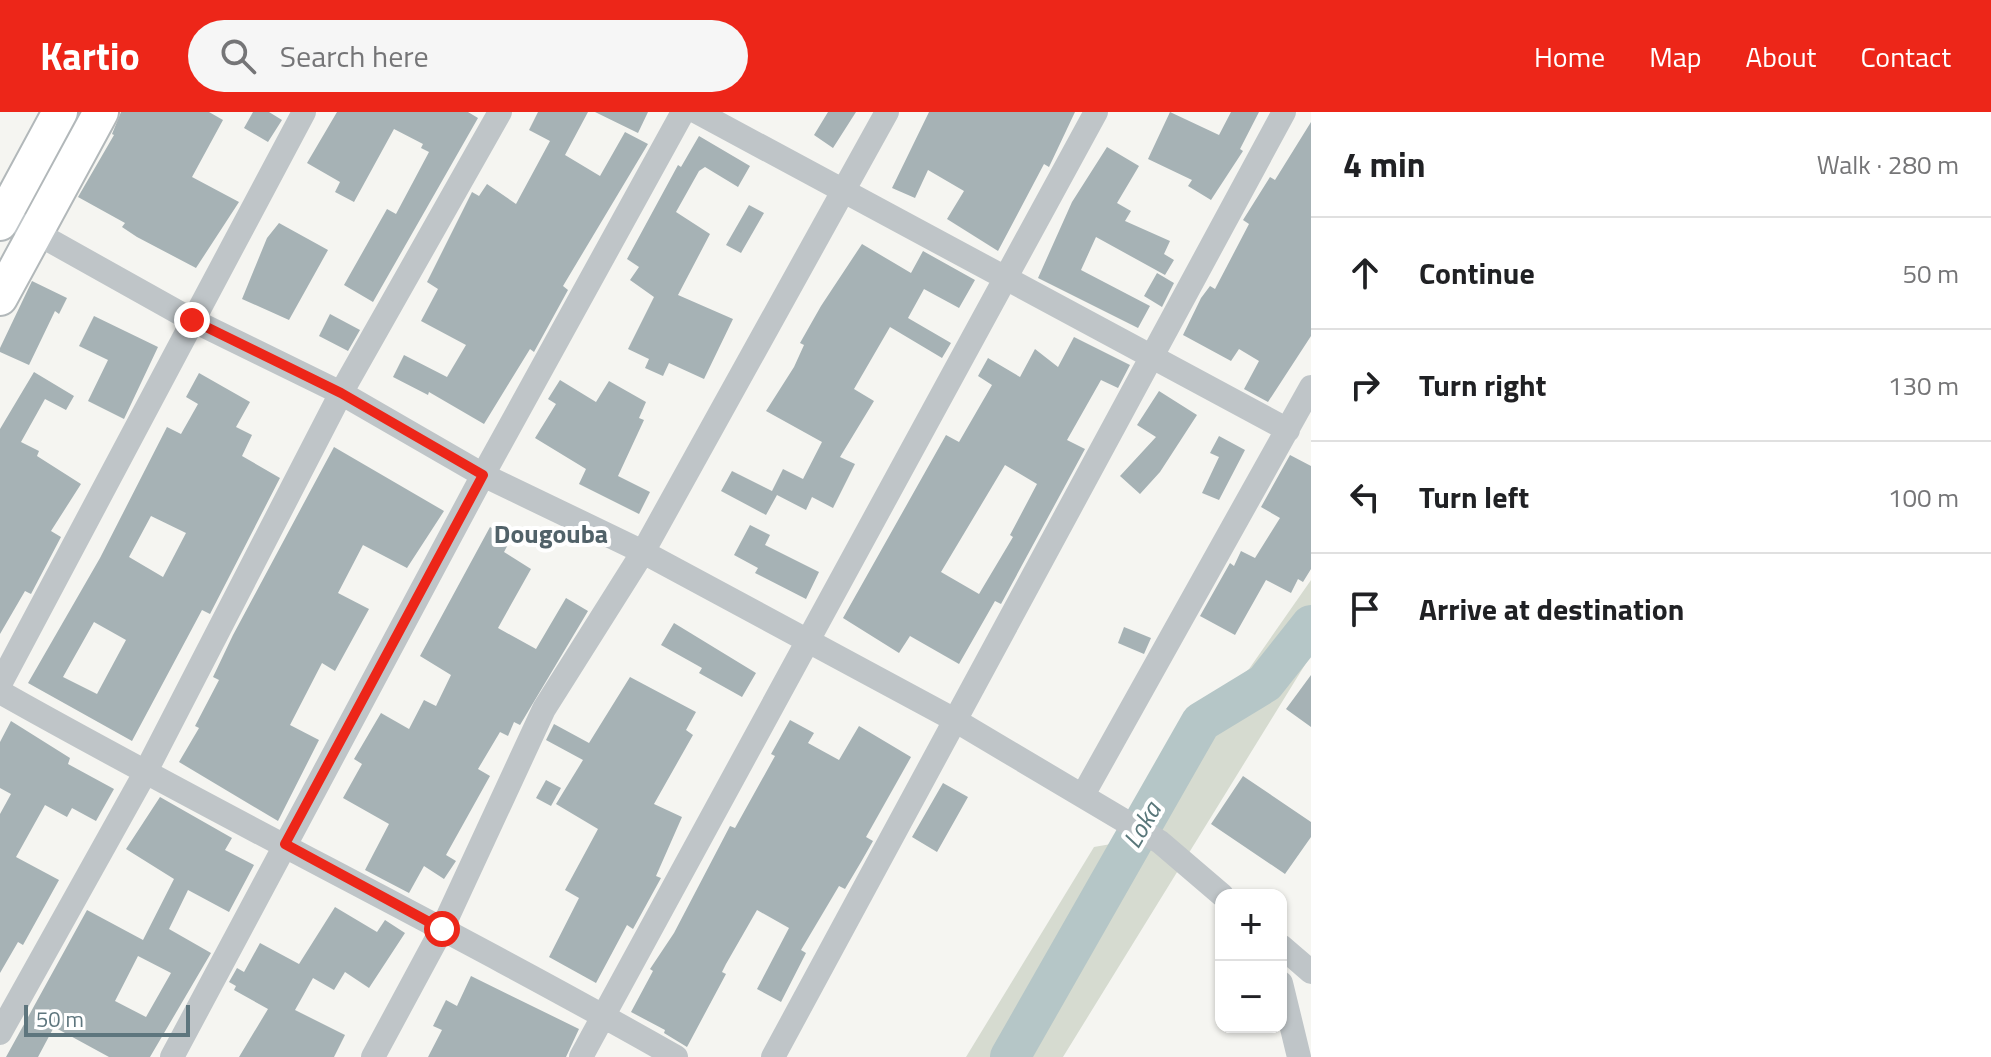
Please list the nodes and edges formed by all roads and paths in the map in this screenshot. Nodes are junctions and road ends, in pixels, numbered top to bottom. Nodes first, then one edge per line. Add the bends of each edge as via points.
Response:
1 (60, 112) edge
2 (101, 112) edge
3 (304, 112) edge
4 (500, 112) edge
5 (683, 112) edge
6 (697, 112) edge
7 (887, 112) edge
8 (1096, 112) edge
9 (1284, 112) edge
10 (844, 191) junction
11 (2, 219) edge
12 (35, 232) junction
13 (1005, 278) junction
14 (0, 298) edge
15 (192, 320) junction
16 (1151, 356) junction
17 (1311, 387) edge
18 (341, 393) junction
19 (1288, 430) junction
20 (483, 475) junction
21 (643, 552) junction
22 (808, 640) junction
23 (0, 684) edge
24 (0, 692) edge
25 (953, 719) junction
26 (145, 773) junction
27 (1083, 795) junction
28 (285, 844) junction
29 (1215, 889) edge
30 (442, 929) junction
31 (1287, 951) edge
32 (1311, 972) edge
33 (1287, 1008) edge
34 (603, 1016) junction
35 (0, 1033) edge
36 (172, 1057) edge
37 (373, 1057) edge
38 (581, 1057) edge
39 (676, 1057) edge
40 (773, 1057) edge
41 (1299, 1057) edge

1 - 11 highway
2 - 12 highway
3 - 15 street
4 - 18 street
5 - 20 street
6 - 10 street
7 - 10 street
8 - 13 street
9 - 16 street
10 - 13 street
10 - 21 street
11 - 12 street
12 - 14 highway
12 - 15 street
13 - 16 street
13 - 22 street
15 - 18 street
15 - 23 street
16 - 19 street
16 - 25 street
17 - 19 street
18 - 20 street
18 - 26 street
19 - 27 street
20 - 21 street
20 - 28 street
21 - 22 street
21 - 30 street via 535,726
22 - 25 street
22 - 34 street
24 - 26 street
25 - 27 street
25 - 40 street
26 - 28 street
26 - 35 street
27 - 29 street via 1160,842
28 - 30 street
28 - 36 street
30 - 34 street
30 - 37 street
31 - 32 street
33 - 41 street
34 - 38 street
34 - 39 street

